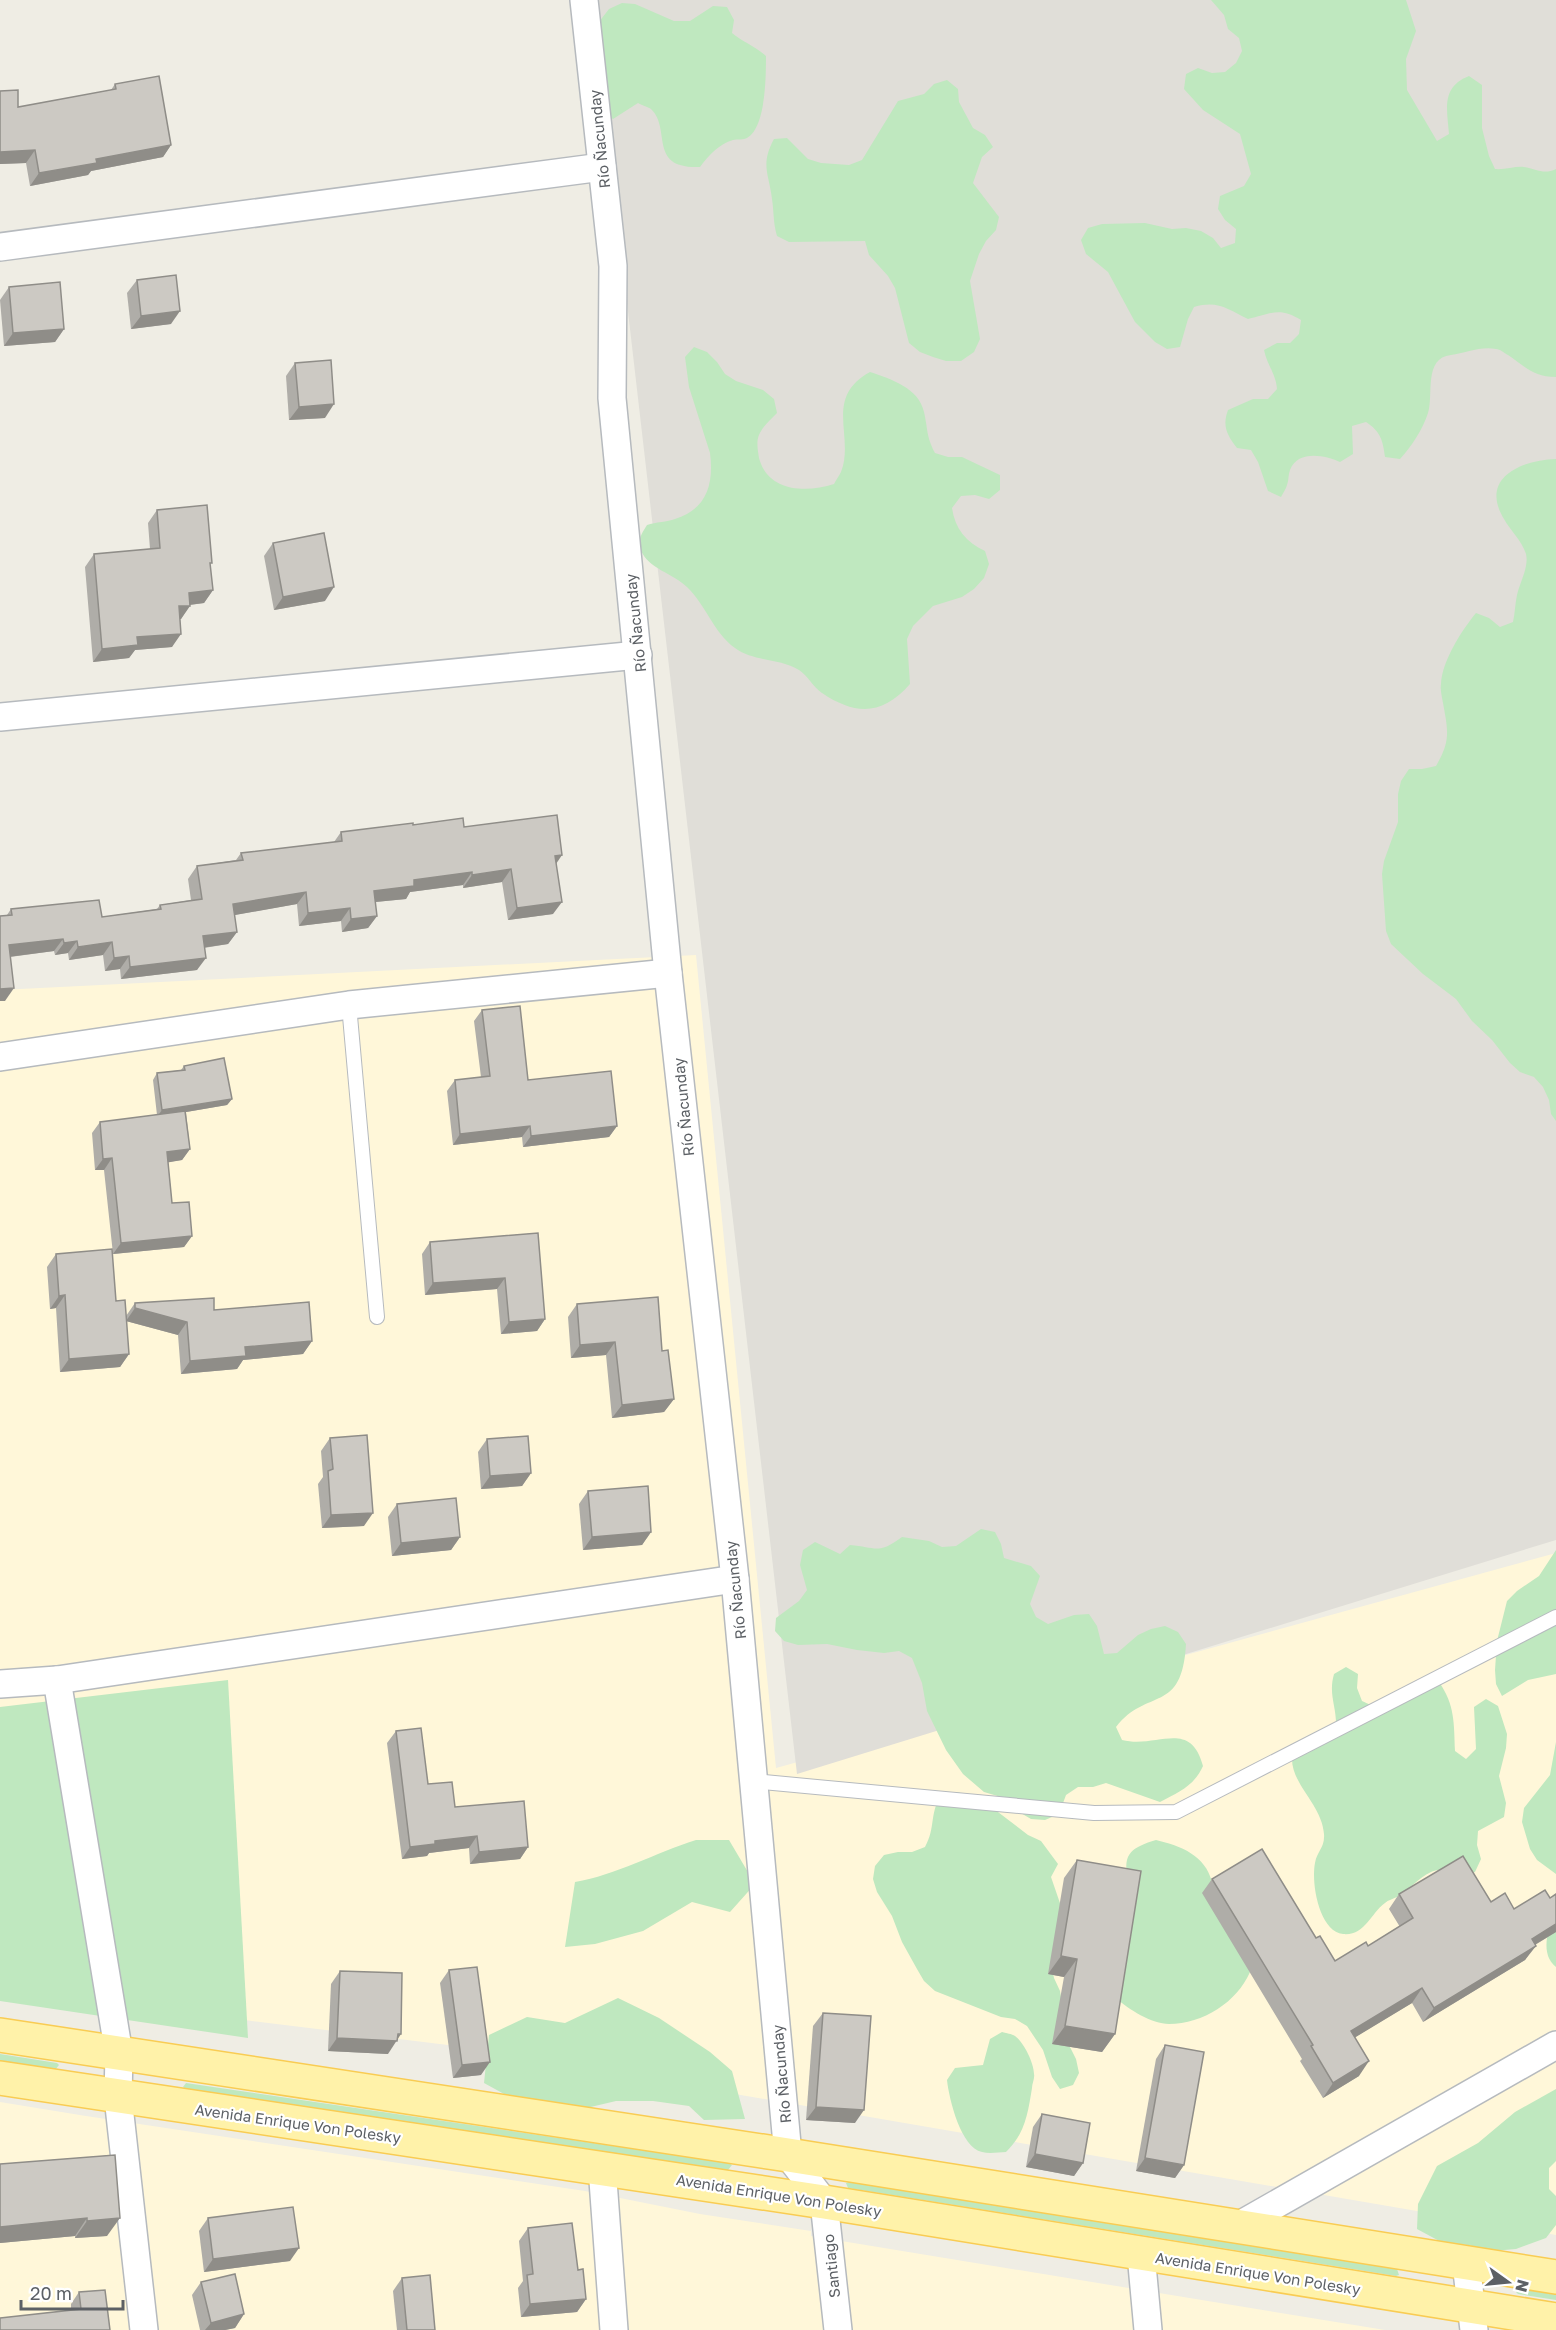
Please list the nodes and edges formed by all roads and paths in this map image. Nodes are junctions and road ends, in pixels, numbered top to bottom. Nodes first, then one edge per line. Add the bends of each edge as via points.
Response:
1 (584, 0) edge
2 (602, 167) junction
3 (0, 247) edge
4 (638, 655) junction
5 (0, 717) edge
6 (668, 973) junction
7 (349, 1005) junction
8 (0, 1057) edge
9 (377, 1317) dead end
10 (735, 1579) junction
11 (1556, 1617) edge
12 (57, 1680) junction
13 (0, 1684) edge
14 (753, 1781) junction
15 (0, 2035) edge
16 (1556, 2045) edge
17 (119, 2054) junction
18 (0, 2078) edge
19 (118, 2097) junction
20 (788, 2155) junction
21 (602, 2168) junction
22 (824, 2202) junction
23 (1238, 2226) junction
24 (1141, 2254) junction
25 (1466, 2263) junction
26 (1556, 2277) edge
27 (1473, 2319) edge
28 (1556, 2320) edge
29 (144, 2330) edge
30 (614, 2330) edge
31 (838, 2330) edge
32 (1148, 2330) edge

1 - 2 street, Río Ñacunday
2 - 3 street
2 - 4 street, Río Ñacunday via 613,266 612,398
4 - 5 street
4 - 6 street, Río Ñacunday
6 - 7 street
6 - 10 street, Río Ñacunday
7 - 8 street
7 - 9 lane
10 - 12 street
10 - 14 street, Río Ñacunday
11 - 14 lane via 1176,1812 1094,1814
12 - 13 street
12 - 17 street
14 - 20 street, Río Ñacunday
15 - 17 main road
16 - 23 street
17 - 19 street
17 - 20 main road
18 - 19 main road, Avenida Enrique Von Polesky
19 - 21 main road, Avenida Enrique Von Polesky
19 - 29 street
20 - 22 street
20 - 23 main road
21 - 22 main road, Avenida Enrique Von Polesky
21 - 30 street
22 - 24 main road, Avenida Enrique Von Polesky
22 - 31 street, Santiago
23 - 25 main road
24 - 27 main road, Avenida Enrique Von Polesky
24 - 32 street
25 - 26 main road
25 - 27 street
27 - 28 main road, Avenida Enrique Von Polesky

